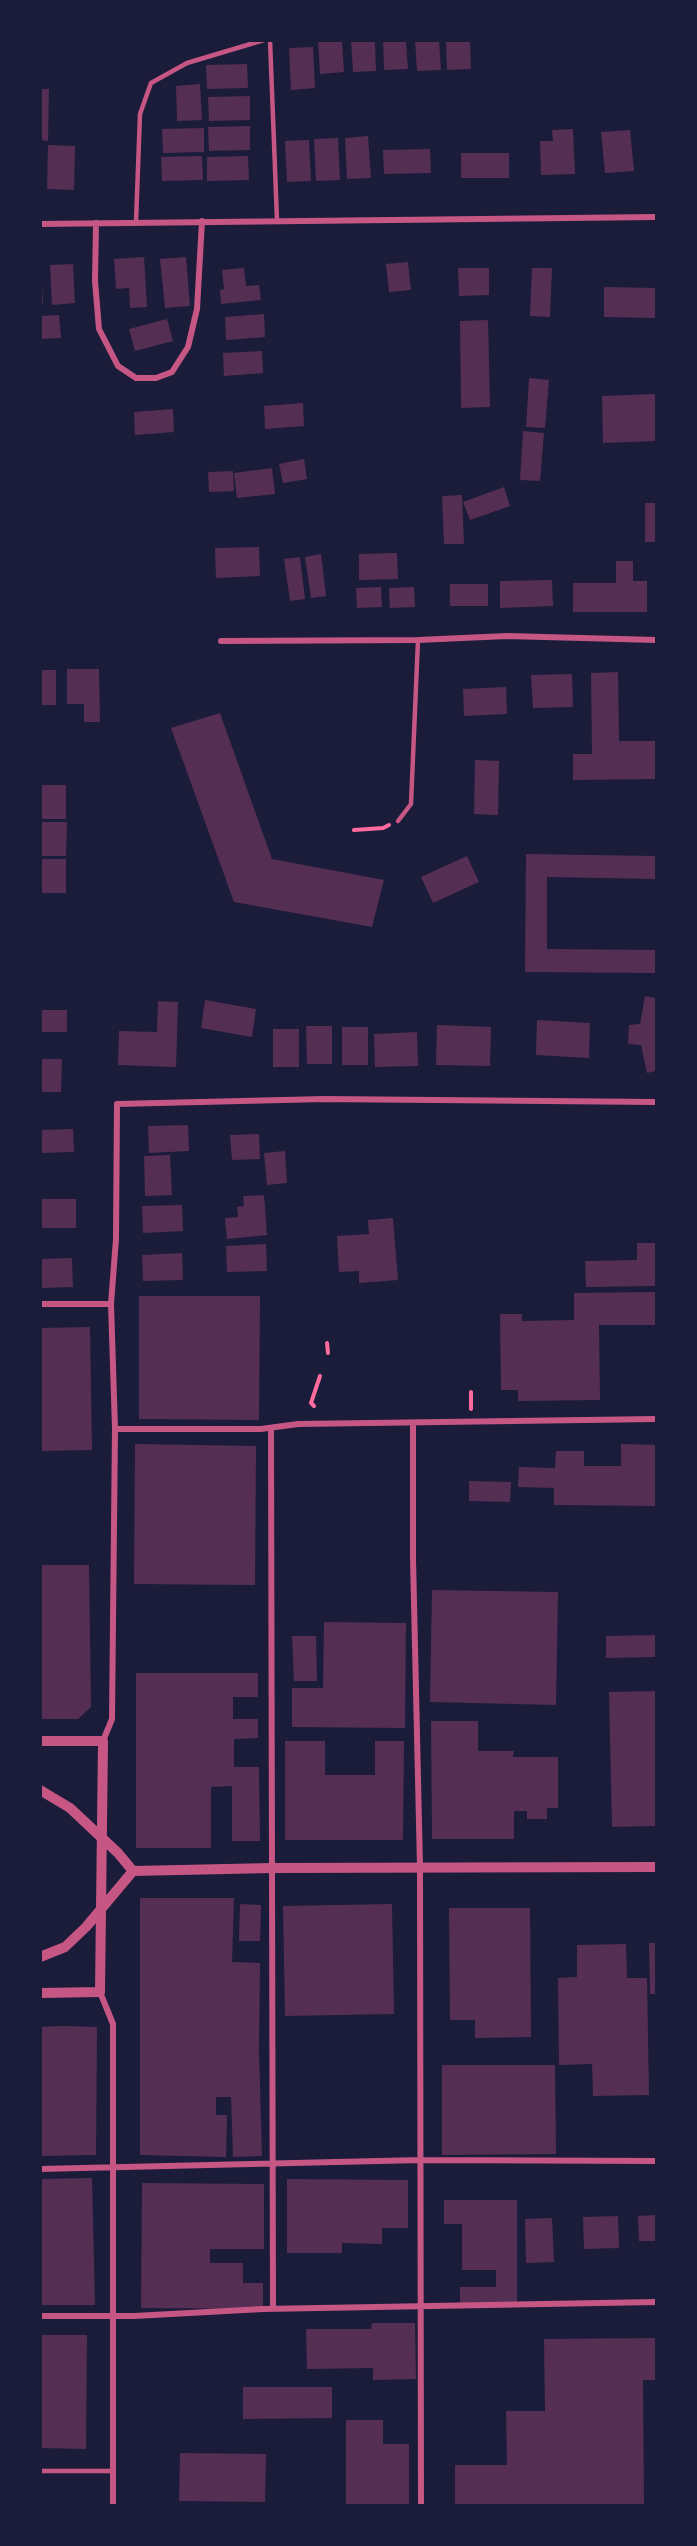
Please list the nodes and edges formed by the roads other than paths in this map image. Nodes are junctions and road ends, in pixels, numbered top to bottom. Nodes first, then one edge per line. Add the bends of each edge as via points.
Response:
1 (264, 40) edge
2 (270, 40) edge
3 (657, 217) edge
4 (277, 220) junction
5 (202, 221) junction
6 (136, 222) junction
7 (96, 223) junction
8 (40, 224) edge
9 (417, 640) junction
10 (657, 640) edge
11 (221, 641) dead end
12 (398, 821) road end
13 (657, 1102) edge
14 (40, 1304) edge
15 (111, 1304) junction
16 (657, 1419) edge
17 (413, 1424) junction
18 (115, 1429) junction
19 (271, 1429) junction
20 (40, 1741) edge
21 (102, 1741) junction
22 (40, 1790) edge
23 (100, 1837) junction
24 (657, 1867) edge
25 (272, 1868) junction
26 (420, 1868) junction
27 (132, 1871) junction
28 (100, 1909) junction
29 (40, 1957) edge
30 (99, 1992) junction
31 (40, 1993) edge
32 (421, 2160) junction
33 (657, 2161) edge
34 (272, 2163) junction
35 (40, 2169) edge
36 (113, 2169) junction
37 (657, 2302) edge
38 (421, 2306) junction
39 (273, 2309) junction
40 (113, 2315) junction
41 (40, 2316) edge
42 (40, 2471) edge
43 (113, 2471) junction
44 (113, 2505) edge
45 (421, 2505) edge

1 - 6 lane via 187,63 151,82 140,114
2 - 4 lane
3 - 4 street
4 - 5 street
5 - 6 street
5 - 7 street via 197,309 188,347 172,372 156,378 136,378 118,366 99,329
6 - 7 street
7 - 8 street
9 - 10 street via 507,636
9 - 11 street
9 - 12 lane via 411,804
13 - 15 street via 324,1099 117,1104 116,1239
14 - 15 street
15 - 18 street
16 - 17 street
17 - 19 street via 298,1424
17 - 26 street
18 - 19 street
18 - 21 street via 112,1719
19 - 25 street
20 - 21 street
21 - 23 street
22 - 23 street via 70,1808
23 - 27 street
23 - 28 street
24 - 26 street
25 - 26 street
25 - 27 street
25 - 34 street
26 - 32 street
27 - 28 street
28 - 29 street via 65,1947
28 - 30 street
30 - 31 street
30 - 36 street via 113,2024
32 - 33 street
32 - 34 street
32 - 38 street
34 - 36 street
34 - 39 street
35 - 36 street
36 - 40 street
37 - 38 street
38 - 39 street
38 - 45 street
39 - 40 street
40 - 41 street
40 - 43 street
42 - 43 lane
43 - 44 street

